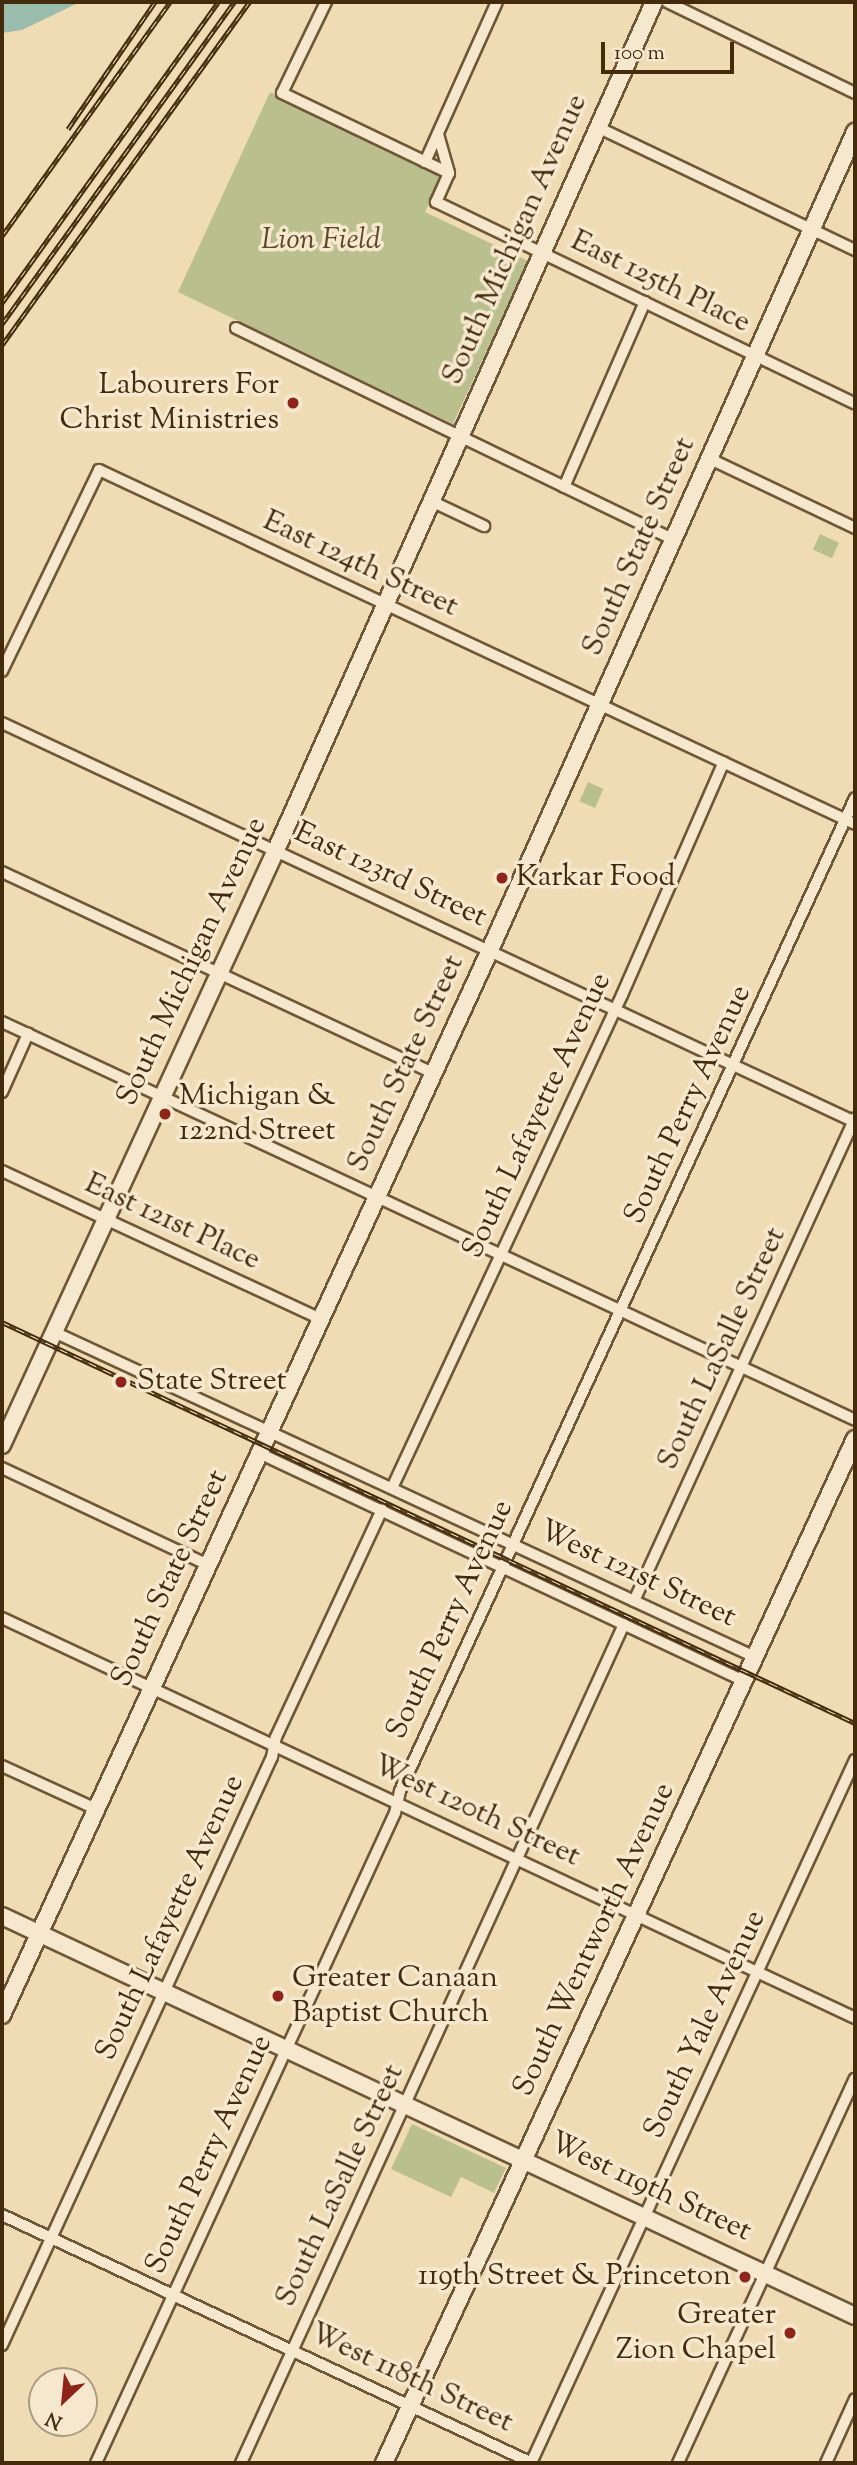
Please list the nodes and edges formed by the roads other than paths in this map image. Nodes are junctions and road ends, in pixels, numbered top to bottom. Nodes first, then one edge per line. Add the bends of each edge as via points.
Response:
1 (326, 2) edge
2 (497, 2) edge
3 (654, 2) edge
4 (667, 2) edge
5 (855, 93) edge
6 (597, 127) junction
7 (855, 132) edge
8 (438, 134) junction
9 (425, 162) junction
10 (449, 173) junction
11 (812, 229) junction
12 (855, 250) edge
13 (541, 253) junction
14 (645, 302) junction
15 (236, 328) dead end
16 (756, 356) junction
17 (855, 404) edge
18 (459, 436) junction
19 (710, 459) junction
20 (564, 487) junction
21 (430, 500) junction
22 (484, 526) dead end
23 (855, 528) edge
24 (674, 540) junction
25 (385, 604) junction
26 (2, 670) edge
27 (601, 705) junction
28 (2, 723) edge
29 (724, 762) junction
30 (855, 797) edge
31 (850, 822) edge
32 (276, 850) junction
33 (2, 873) edge
34 (490, 950) junction
35 (218, 973) junction
36 (614, 1008) junction
37 (2, 1022) edge
38 (28, 1034) junction
39 (734, 1065) junction
40 (434, 1073) junction
41 (2, 1091) edge
42 (161, 1095) junction
43 (855, 1120) edge
44 (2, 1171) edge
45 (378, 1195) junction
46 (105, 1219) junction
47 (500, 1253) junction
48 (621, 1310) junction
49 (321, 1320) junction
50 (54, 1332) junction
51 (741, 1367) junction
52 (855, 1420) edge
53 (270, 1431) junction
54 (855, 1439) edge
55 (2, 1445) edge
56 (259, 1453) junction
57 (2, 1468) edge
58 (392, 1488) junction
59 (382, 1510) junction
60 (513, 1544) junction
61 (208, 1565) junction
62 (502, 1567) junction
63 (635, 1601) junction
64 (2, 1618) edge
65 (624, 1624) junction
66 (755, 1657) junction
67 (744, 1681) junction
68 (152, 1687) junction
69 (275, 1745) junction
70 (855, 1760) edge
71 (2, 1766) edge
72 (397, 1802) junction
73 (96, 1809) junction
74 (517, 1859) junction
75 (637, 1915) junction
76 (2, 1916) edge
77 (39, 1933) junction
78 (757, 1972) junction
79 (164, 1991) junction
80 (2, 2015) edge
81 (855, 2018) edge
82 (286, 2048) junction
83 (855, 2079) edge
84 (405, 2104) junction
85 (524, 2160) junction
86 (2, 2215) edge
87 (645, 2217) junction
88 (51, 2238) junction
89 (766, 2274) junction
90 (173, 2295) junction
91 (855, 2316) edge
92 (2, 2345) edge
93 (292, 2351) junction
94 (855, 2399) edge
95 (411, 2406) junction
96 (96, 2463) edge
97 (241, 2463) edge
98 (384, 2463) edge
99 (532, 2463) edge
100 (678, 2463) edge
101 (826, 2463) edge

1 - 9 street via 282,93
2 - 8 street
3 - 6 street, South Michigan Avenue
4 - 5 street
6 - 11 street
6 - 13 street, South Michigan Avenue
7 - 11 street, South State Street
8 - 9 street
8 - 10 street
9 - 10 street
10 - 13 street, East 125th Place via 436,202
11 - 12 street
11 - 16 street, South State Street
13 - 14 street, East 125th Place
13 - 18 street, South Michigan Avenue
14 - 16 street, East 125th Place
14 - 20 street
15 - 18 street
16 - 17 street, East 125th Place
16 - 19 street, South State Street
18 - 20 street
18 - 21 street, South Michigan Avenue
19 - 23 street
19 - 24 street, South State Street
20 - 24 street
21 - 22 street
21 - 25 street, South Michigan Avenue
24 - 27 street, South State Street
25 - 26 street, East 124th Street via 99,470
25 - 27 street, East 124th Street
25 - 32 street, South Michigan Avenue
27 - 29 street, East 124th Street
27 - 34 street, South State Street
28 - 32 street, East 123rd Street
29 - 31 street, East 124th Street
29 - 36 street, South Lafayette Avenue
30 - 31 street, South Perry Avenue
31 - 39 street, South Perry Avenue
32 - 34 street, East 123rd Street
32 - 35 street, South Michigan Avenue
33 - 35 street
34 - 36 street, East 123rd Street
34 - 40 street, South State Street
35 - 40 street
35 - 42 street, South Michigan Avenue
36 - 39 street, East 123rd Street
36 - 47 street, South Lafayette Avenue
37 - 38 street
38 - 41 street
38 - 42 street
39 - 43 street, East 123rd Street
39 - 48 street, South Perry Avenue
40 - 45 street, South State Street
42 - 45 street
42 - 46 street, South Michigan Avenue
43 - 51 street, South LaSalle Street
44 - 46 street, East 121st Place
45 - 47 street
45 - 49 street, South State Street
46 - 49 street, East 121st Place
46 - 50 street, South Michigan Avenue
47 - 48 street
47 - 58 street, South Lafayette Avenue
48 - 51 street
48 - 60 street, South Perry Avenue
49 - 53 street, South State Street
50 - 53 street, West 121st Street
50 - 55 street, South Michigan Avenue
51 - 52 street
51 - 63 street, South LaSalle Street
53 - 56 street, South State Street
53 - 58 street, West 121st Street
54 - 66 street, South Wentworth Avenue
56 - 59 street, West 121st Street
56 - 61 street, South State Street
57 - 61 street
58 - 60 street, West 121st Street
59 - 62 street, West 121st Street
59 - 69 street, South Lafayette Avenue
60 - 62 street, South Perry Avenue
60 - 63 street, West 121st Street
61 - 68 street, South State Street
62 - 65 street, West 121st Street
62 - 72 street, South Perry Avenue
63 - 66 street, West 121st Street
64 - 68 street, West 120th Street
65 - 67 street, West 121st Street
65 - 74 street, South LaSalle Street
66 - 67 street, South Wentworth Avenue
67 - 75 street, South Wentworth Avenue
68 - 69 street, West 120th Street
68 - 73 street, South State Street
69 - 72 street, West 120th Street
69 - 79 street, South Lafayette Avenue
70 - 78 street, South Yale Avenue
71 - 73 street
72 - 74 street, West 120th Street
72 - 82 street, South Perry Avenue
73 - 77 street, South State Street
74 - 75 street, West 120th Street
74 - 84 street, South LaSalle Street
75 - 78 street, West 120th Street
75 - 85 street, South Wentworth Avenue
76 - 77 street, West 119th Street
77 - 79 street, West 119th Street
77 - 80 street, South State Street
78 - 81 street, West 120th Street
78 - 87 street, South Yale Avenue
79 - 82 street, West 119th Street
79 - 88 street, South Lafayette Avenue
82 - 84 street, West 119th Street
82 - 90 street, South Perry Avenue
83 - 89 street
84 - 85 street, West 119th Street
84 - 93 street, South LaSalle Street
85 - 87 street, West 119th Street
85 - 95 street, South Wentworth Avenue
86 - 88 street, West 118th Street
87 - 89 street, West 119th Street
87 - 99 street, South Yale Avenue
88 - 90 street, West 118th Street
88 - 92 street, South Lafayette Avenue
89 - 91 street, West 119th Street
89 - 100 street
90 - 93 street, West 118th Street
90 - 96 street, South Perry Avenue
93 - 95 street, West 118th Street
93 - 97 street, South LaSalle Street
94 - 101 street
95 - 98 street, South Wentworth Avenue
95 - 99 street, West 118th Street

